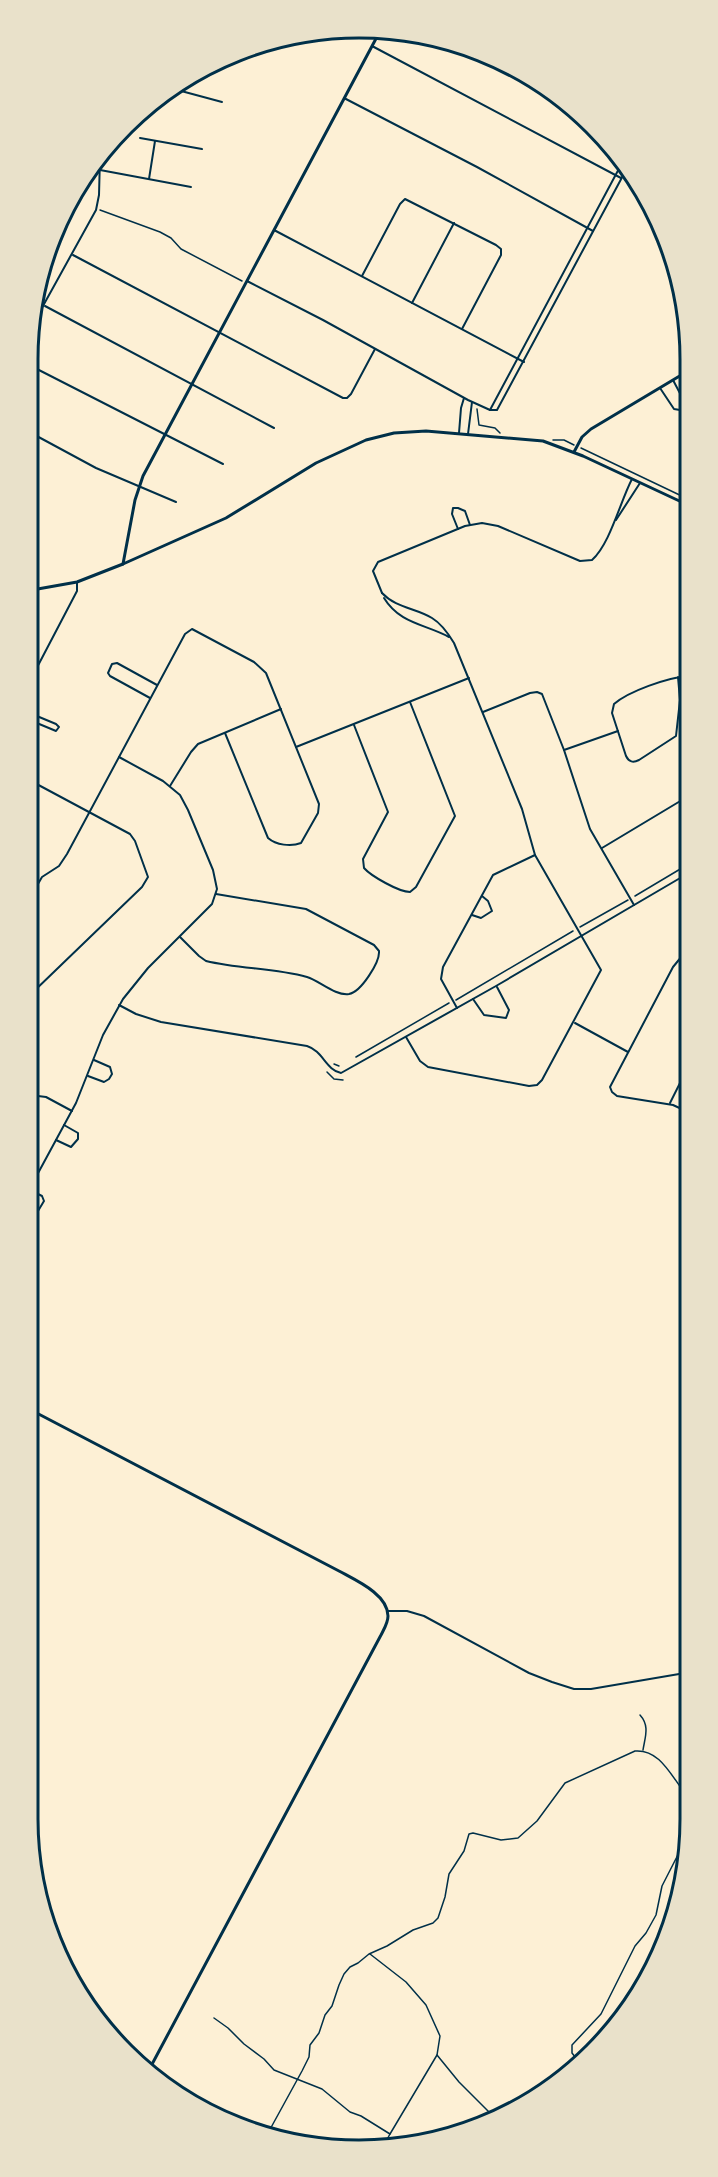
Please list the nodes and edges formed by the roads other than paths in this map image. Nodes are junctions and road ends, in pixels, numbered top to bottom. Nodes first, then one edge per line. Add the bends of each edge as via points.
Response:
1 (376, 38) edge
2 (372, 46) junction
3 (181, 91) edge
4 (344, 98) junction
5 (222, 102) dead end
6 (140, 138) dead end
7 (155, 141) junction
8 (201, 149) dead end
9 (100, 170) joint
10 (619, 170) edge
11 (616, 175) junction
12 (622, 178) joint
13 (149, 179) junction
14 (191, 187) dead end
15 (454, 223) junction
16 (588, 228) junction
17 (274, 229) junction
18 (594, 231) junction
19 (73, 255) junction
20 (362, 276) junction
21 (247, 280) junction
22 (556, 286) junction
23 (562, 289) junction
24 (412, 303) junction
25 (45, 306) junction
26 (41, 312) edge
27 (462, 329) junction
28 (219, 333) junction
29 (375, 349) junction
30 (517, 358) junction
31 (524, 362) junction
32 (38, 371) edge
33 (680, 376) edge
34 (673, 380) junction
35 (191, 385) junction
36 (660, 388) junction
37 (680, 393) edge
38 (464, 398) junction
39 (472, 402) junction
40 (680, 408) edge
41 (490, 410) junction
42 (274, 428) dead end
43 (459, 434) junction
44 (468, 434) junction
45 (164, 435) junction
46 (38, 437) edge
47 (574, 452) junction
48 (223, 464) dead end
49 (632, 479) junction
50 (640, 483) junction
51 (139, 486) junction
52 (680, 501) edge
53 (176, 502) dead end
54 (614, 523) junction
55 (470, 525) junction
56 (458, 529) junction
57 (123, 564) junction
58 (77, 582) junction
59 (38, 589) edge
60 (382, 593) junction
61 (452, 639) junction
62 (38, 665) edge
63 (678, 677) joint
64 (469, 678) junction
65 (157, 685) junction
66 (680, 692) edge
67 (150, 698) junction
68 (410, 702) junction
69 (281, 709) junction
70 (680, 711) edge
71 (483, 712) junction
72 (38, 716) edge
73 (38, 724) edge
74 (354, 725) junction
75 (618, 731) junction
76 (225, 733) junction
77 (296, 747) junction
78 (564, 750) junction
79 (119, 757) junction
80 (38, 785) edge
81 (170, 786) junction
82 (680, 801) edge
83 (90, 813) junction
84 (601, 848) junction
85 (535, 855) junction
86 (680, 878) edge
87 (38, 884) edge
88 (216, 894) junction
89 (482, 896) junction
90 (634, 905) junction
91 (472, 915) junction
92 (582, 935) junction
93 (180, 937) junction
94 (680, 958) edge
95 (496, 986) junction
96 (38, 987) edge
97 (473, 999) junction
98 (119, 1005) junction
99 (457, 1008) junction
100 (574, 1022) junction
101 (406, 1037) junction
102 (628, 1052) junction
103 (94, 1060) junction
104 (88, 1076) junction
105 (680, 1084) edge
106 (38, 1096) edge
107 (670, 1105) junction
108 (680, 1109) edge
109 (72, 1111) junction
110 (64, 1125) junction
111 (56, 1140) junction
112 (38, 1174) edge
113 (38, 1194) edge
114 (38, 1211) edge
115 (38, 1414) edge
116 (387, 1611) junction
117 (680, 1674) edge
118 (152, 2064) edge

1 - 2 street
2 - 4 street
2 - 11 street
3 - 5 street
4 - 16 street
4 - 17 street
6 - 7 street
7 - 8 street
7 - 13 street
9 - 13 street
9 - 19 street via 97,209
10 - 11 street
11 - 12 street
11 - 16 street
12 - 18 street
13 - 14 street
15 - 20 street via 404,199
15 - 24 street
15 - 27 street via 496,245 501,252
16 - 18 street
16 - 22 street
17 - 20 street
17 - 21 street
18 - 23 street
19 - 25 street
19 - 28 street
20 - 24 street
21 - 28 street
21 - 29 street
22 - 23 street
22 - 30 street
23 - 31 street
24 - 27 street
25 - 26 street
25 - 35 street
27 - 30 street
28 - 29 street via 345,399
28 - 35 street
29 - 38 street
30 - 31 street
30 - 41 street
31 - 41 street via 498,409
32 - 45 street
33 - 34 street
34 - 36 street
34 - 37 street
35 - 42 street
35 - 45 street
36 - 40 street via 674,409
36 - 47 street via 591,429
38 - 39 street
38 - 43 street
39 - 41 street
39 - 44 street
43 - 44 street
43 - 57 street via 399,432 358,443 312,465 226,518
44 - 47 street via 535,440
45 - 48 street
45 - 51 street
46 - 51 street
47 - 49 street
49 - 50 street
49 - 54 street
50 - 52 street
50 - 54 street
51 - 53 street
51 - 57 street
54 - 55 street via 597,555 588,562 495,525
55 - 56 street
55 - 56 street via 465,511 453,508
56 - 60 street via 378,562 373,571
57 - 58 street
58 - 59 street
58 - 62 street via 75,594
60 - 61 street via 393,602 435,620
60 - 61 street via 404,619
61 - 64 street
63 - 66 street
63 - 75 street via 615,703 611,711
64 - 68 street
64 - 71 street
65 - 67 street
65 - 67 street via 117,663 109,668 110,676
65 - 69 street via 185,634 194,629 261,666
67 - 79 street
68 - 74 street
68 - 74 street via 455,816 410,892 364,868 363,859 388,812
69 - 76 street
69 - 77 street
70 - 75 street via 674,739 633,762 626,756
71 - 78 street via 530,693 540,693
71 - 85 street via 522,809
72 - 73 street via 59,727 56,731
74 - 77 street
75 - 78 street
76 - 77 street via 268,838 294,845 302,842 319,809
76 - 81 street via 194,747
78 - 84 street via 588,823
79 - 81 street
79 - 83 street
80 - 83 street
81 - 88 street via 188,810 214,874
82 - 84 street
83 - 87 street via 64,860
83 - 96 street via 133,838 147,879
84 - 90 street
85 - 89 street via 496,873
85 - 92 street
86 - 90 street
88 - 93 street via 206,911
88 - 93 street via 310,911 374,945 379,957 360,989 345,994 303,976 206,961
89 - 91 street
89 - 91 street via 492,911 481,918
90 - 92 street
91 - 99 street via 440,975
92 - 95 street
92 - 100 street via 601,972
93 - 98 street
94 - 102 street
95 - 97 street
95 - 97 street via 509,1010 506,1018 484,1015
97 - 99 street
98 - 101 street via 161,1022 307,1046 319,1052 338,1073
98 - 103 street
99 - 101 street
100 - 101 street via 536,1086 430,1068 421,1063
100 - 102 street
102 - 107 street via 611,1083 613,1093 621,1098
103 - 104 street
103 - 104 street via 111,1068 111,1076 104,1082
104 - 109 street
105 - 107 street
106 - 109 street
107 - 108 street
109 - 110 street
110 - 111 street
110 - 111 street via 77,1132 79,1138 71,1147
111 - 112 street
113 - 114 street via 44,1201
115 - 116 street via 328,1564 376,1595
116 - 117 street via 410,1611 429,1618 529,1673 574,1689 596,1689
116 - 118 street via 381,1635

